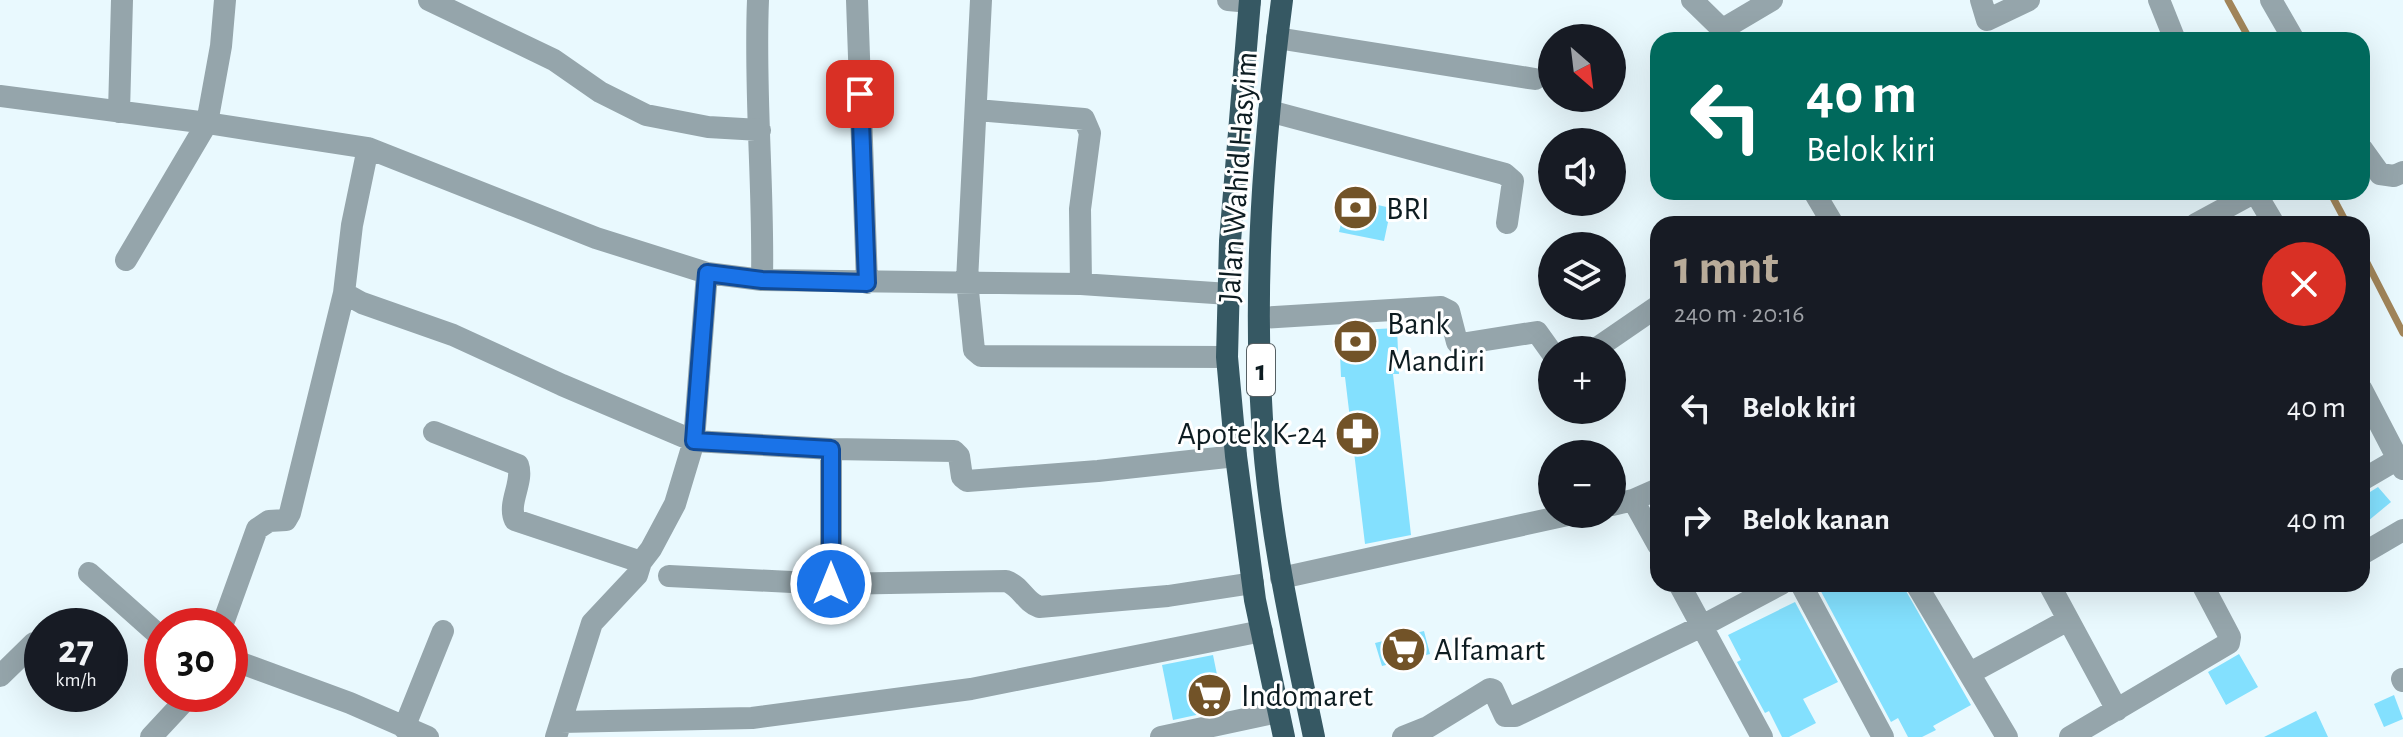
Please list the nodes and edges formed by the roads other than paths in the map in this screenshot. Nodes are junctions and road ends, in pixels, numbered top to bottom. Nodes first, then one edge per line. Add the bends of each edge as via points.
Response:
1 (122, 0) edge
2 (225, 0) edge
3 (429, 0) edge
4 (758, 0) edge
5 (857, 0) edge
6 (981, 0) edge
7 (1282, 0) edge
8 (1692, 0) edge
9 (1772, 0) edge
10 (2029, 0) edge
11 (2159, 0) edge
12 (2271, 0) edge
13 (1243, 1) edge
14 (1987, 20) edge
15 (1726, 32) edge
16 (1731, 32) edge
17 (2172, 32) edge
18 (2289, 32) edge
19 (1277, 38) junction
20 (1535, 79) dead end
21 (0, 97) edge
22 (977, 110) junction
23 (1269, 111) junction
24 (119, 112) junction
25 (207, 123) junction
26 (760, 130) junction
27 (368, 148) junction
28 (2370, 160) edge
29 (2403, 172) edge
30 (2240, 200) edge
31 (2211, 216) edge
32 (1507, 223) dead end
33 (126, 260) dead end
34 (707, 273) junction
35 (762, 280) junction
36 (967, 281) junction
37 (867, 283) junction
38 (1081, 284) junction
39 (344, 293) junction
40 (1229, 294) junction
41 (1650, 312) edge
42 (1260, 318) junction
43 (1540, 336) edge
44 (1614, 336) edge
45 (1227, 357) junction
46 (2370, 406) edge
47 (434, 432) dead end
48 (694, 441) junction
49 (831, 449) junction
50 (1236, 456) junction
51 (2400, 464) edge
52 (2370, 477) edge
53 (1650, 492) edge
54 (1626, 502) edge
55 (1626, 507) edge
56 (1538, 521) edge
57 (2403, 530) edge
58 (1650, 535) edge
59 (2370, 549) edge
60 (641, 562) junction
61 (89, 573) dead end
62 (669, 576) dead end
63 (1281, 578) junction
64 (1253, 583) junction
65 (831, 584) junction
66 (1683, 592) edge
67 (1766, 592) edge
68 (1805, 592) edge
69 (1921, 592) edge
70 (2053, 592) edge
71 (2206, 592) edge
72 (228, 608) edge
73 (2068, 620) junction
74 (144, 622) edge
75 (1702, 626) junction
76 (443, 631) dead end
77 (1262, 631) junction
78 (24, 653) edge
79 (248, 666) edge
80 (1970, 673) junction
81 (0, 676) edge
82 (2117, 710) junction
83 (174, 712) edge
84 (1278, 712) junction
85 (404, 728) junction
86 (558, 729) edge
87 (151, 737) edge
88 (428, 737) edge
89 (1161, 737) edge
90 (1284, 737) edge
91 (1314, 737) edge
92 (1403, 737) edge
93 (1762, 737) edge
94 (1883, 737) edge
95 (2007, 737) edge
96 (2070, 737) edge

1 - 24 street
2 - 25 street
3 - 26 street via 554,60 646,115
4 - 26 street
5 - 37 street
6 - 22 street
7 - 19 highway, Jalan Wahid Hasyim / 1
8 - 15 street
9 - 16 street
10 - 14 street
11 - 17 street
12 - 18 street
13 - 40 highway, Jalan Wahid Hasyim / 1
19 - 20 street
19 - 23 highway, Jalan Wahid Hasyim / 1
21 - 24 street
22 - 36 street
22 - 38 street via 1084,119 1089,126 1080,209
23 - 32 street via 1505,174 1513,181
23 - 42 highway, Jalan Wahid Hasyim / 1 via 1259,242
24 - 25 street
25 - 27 street
25 - 33 street
26 - 35 street
27 - 34 street via 596,238
27 - 39 street
28 - 29 street via 2380,174
30 - 31 street
34 - 35 street
34 - 48 street
35 - 37 street
36 - 37 street
36 - 38 street
36 - 45 street via 973,345 981,356
38 - 40 street
39 - 48 street
39 - 72 street via 290,513 286,520 269,521 257,529
40 - 45 highway, Jalan Wahid Hasyim / 1
41 - 44 street
42 - 43 street via 1441,307 1449,311 1457,342 1537,332
42 - 63 highway, Jalan Wahid Hasyim / 1 via 1262,419
45 - 50 highway, Jalan Wahid Hasyim / 1
46 - 51 street
47 - 60 street via 518,465 515,520
48 - 49 street
48 - 60 street via 675,504
49 - 50 street via 954,451 967,481
49 - 65 street
50 - 64 highway, Jalan Wahid Hasyim / 1
51 - 52 street
53 - 54 street
55 - 58 street
56 - 63 street
57 - 59 street
60 - 86 street via 637,575 592,623
61 - 74 street
62 - 65 street
63 - 91 highway, Jalan Wahid Hasyim / 1
64 - 65 street via 1039,607 1006,581
64 - 77 highway, Jalan Wahid Hasyim / 1
66 - 75 street
67 - 75 street
68 - 94 street
69 - 80 street
70 - 73 street
71 - 82 street via 2229,643
73 - 80 street
73 - 82 street
75 - 92 street via 1515,716 1505,716 1490,689
75 - 93 street
76 - 85 street
77 - 84 highway, Jalan Wahid Hasyim / 1
77 - 86 street via 971,689 767,716
78 - 81 street
79 - 85 street
80 - 95 street
82 - 96 street
83 - 87 street
84 - 89 street
84 - 90 highway, Jalan Wahid Hasyim / 1
85 - 88 street

